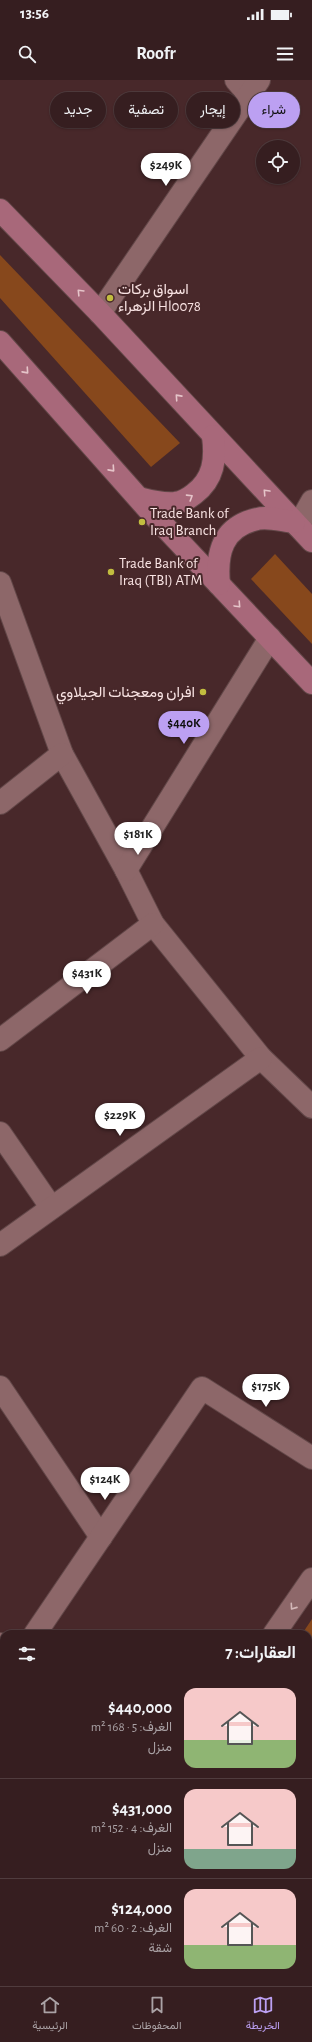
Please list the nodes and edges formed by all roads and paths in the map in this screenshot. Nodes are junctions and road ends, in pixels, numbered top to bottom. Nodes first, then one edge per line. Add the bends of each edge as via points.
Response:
1 (248, 85) edge
2 (0, 210) edge
3 (100, 313) junction
4 (0, 342) edge
5 (213, 436) junction
6 (138, 498) junction
7 (312, 501) edge
8 (301, 530) edge
9 (0, 583) edge
10 (219, 584) junction
11 (270, 638) junction
12 (312, 683) edge
13 (62, 754) junction
14 (0, 803) edge
15 (126, 870) junction
16 (154, 924) junction
17 (0, 1040) edge
18 (261, 1058) junction
19 (312, 1107) edge
20 (0, 1133) edge
21 (51, 1207) junction
22 (0, 1245) edge
23 (0, 1387) edge
24 (312, 1458) edge
25 (101, 1537) junction
26 (312, 1579) edge
27 (38, 1630) edge
28 (277, 1630) edge

1 - 3 street
3 -> 2 main road
5 -> 3 main road
4 -> 6 main road
6 -> 5 main road via 176,503 188,499 197,492 211,475 215,452
8 -> 5 main road
6 - 10 main road
7 - 8 street
8 - 10 main road via 258,518 237,527 229,534 220,552
9 - 13 street
10 -> 11 main road
11 - 12 main road
11 - 15 street
13 - 14 street
13 - 15 street
15 - 16 street
16 - 17 street
16 - 18 street
18 - 19 street
18 - 21 street
20 - 21 street
21 - 22 street
23 - 25 street
24 - 25 street via 202,1388
25 - 27 street
26 -> 28 street

